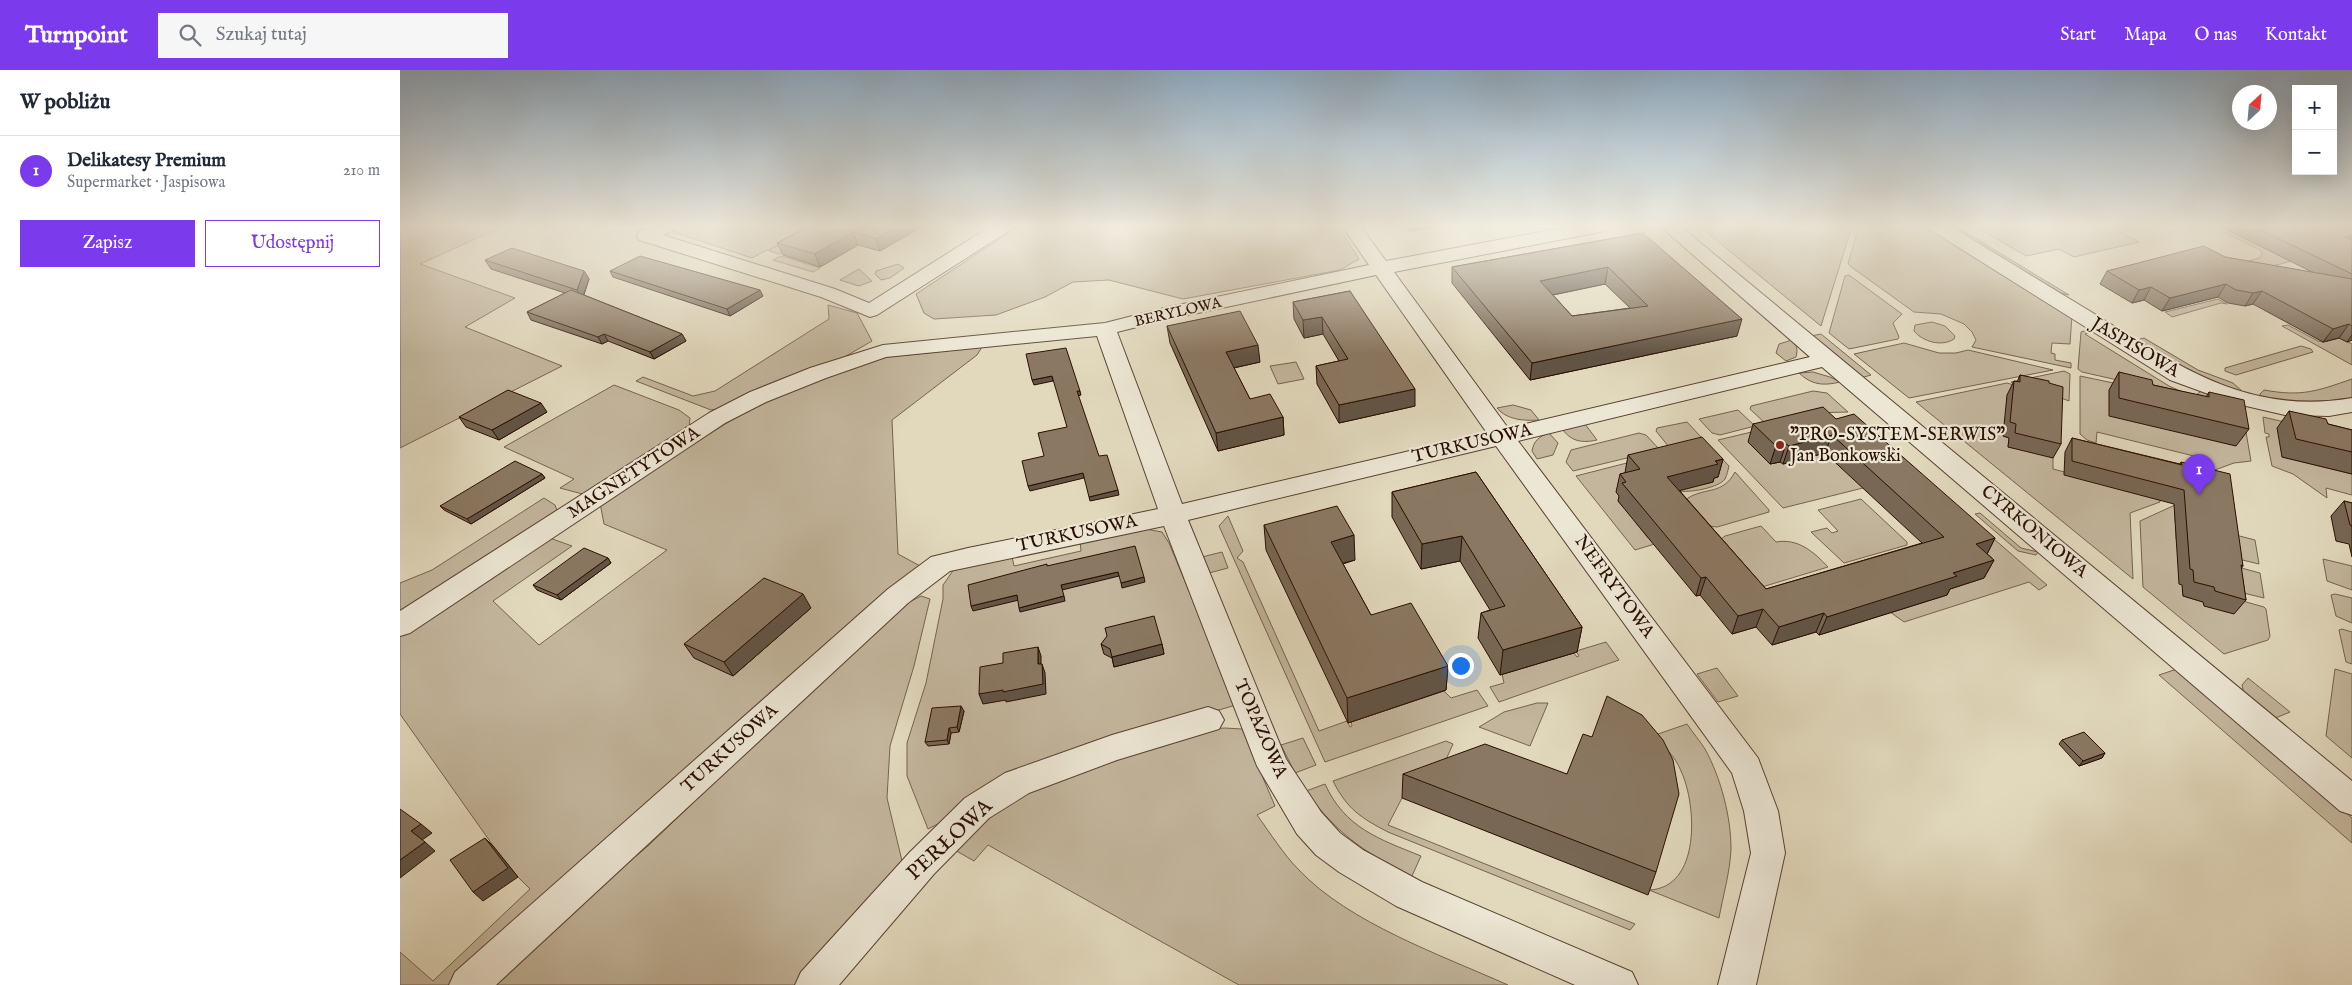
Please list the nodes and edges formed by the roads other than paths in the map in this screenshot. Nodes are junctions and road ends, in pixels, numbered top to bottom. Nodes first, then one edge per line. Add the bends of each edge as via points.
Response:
1 (1382, 268) edge
2 (750, 269) edge
3 (951, 269) edge
4 (1379, 269) edge
5 (1719, 269) edge
6 (2007, 269) edge
7 (1104, 329) junction
8 (876, 331) junction
9 (1829, 360) junction
10 (2352, 405) edge
11 (1503, 436) junction
12 (1173, 515) junction
13 (400, 624) edge
14 (1208, 720) dead end
15 (2352, 801) edge
16 (468, 985) edge
17 (814, 985) edge
18 (1619, 985) edge
19 (1737, 985) edge

1 - 11 street, NEFRYTOWA
2 - 8 street via 828,293
3 - 8 street, MAGNETYTOWA
4 - 7 street, BERYLOWA
5 - 9 street, CYRKONIOWA
6 - 10 street, JASPISOWA via 2178,375 2218,392 2299,411 2328,411
7 - 8 street, BERYLOWA
7 - 12 street, TOPAZOWA
8 - 13 street, MAGNETYTOWA via 818,373 717,418
9 - 11 street, TURKUSOWA
9 - 15 street, CYRKONIOWA
11 - 12 street, TURKUSOWA
11 - 19 street, NEFRYTOWA via 1747,768 1761,811 1768,853
12 - 16 street, TURKUSOWA via 941,564 898,596
12 - 18 street, TOPAZOWA via 1273,766 1309,823 1328,844 1350,862 1409,894
14 - 17 street, PERŁOWA via 1112,748 1017,783 977,808 922,863

